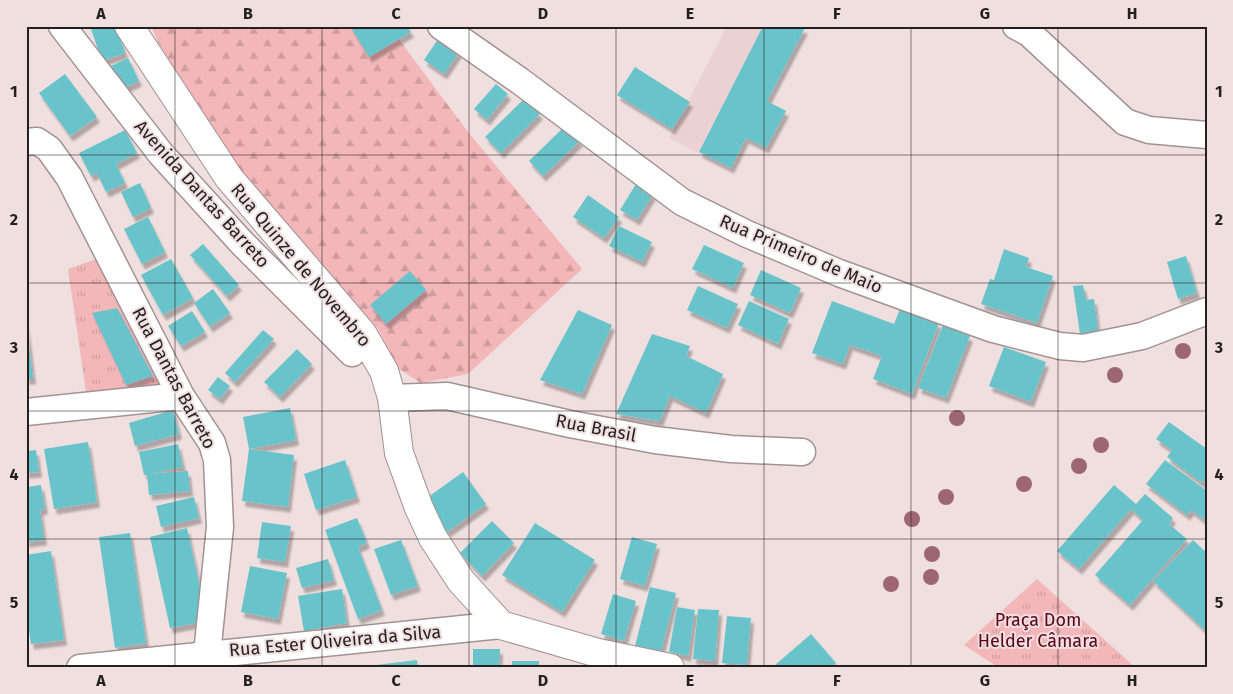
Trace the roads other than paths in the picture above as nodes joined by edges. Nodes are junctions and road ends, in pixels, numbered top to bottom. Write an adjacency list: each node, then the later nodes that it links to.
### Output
1 (62, 26): 8 (street, Avenida Dantas Barreto)
2 (129, 26): 10 (street, Rua Quinze de Novembro)
3 (441, 26): 7 (street, Rua Primeiro de Maio)
4 (1016, 26): 5 (street)
5 (1207, 136)
6 (26, 142): 9 (street, Rua Dantas Barreto)
7 (1207, 311)
8 (352, 353)
9 (181, 396): 11 (street); 14 (street, Rua Dantas Barreto)
10 (392, 398): 12 (street, Rua Brasil); 13 (street, Rua Quinze de Novembro)
11 (26, 412)
12 (802, 452)
13 (502, 625): 14 (street, Rua Ester Oliveira da Silva); 16 (street)
14 (207, 654): 15 (street, Rua Ester Oliveira da Silva)
15 (80, 668)
16 (670, 668)

